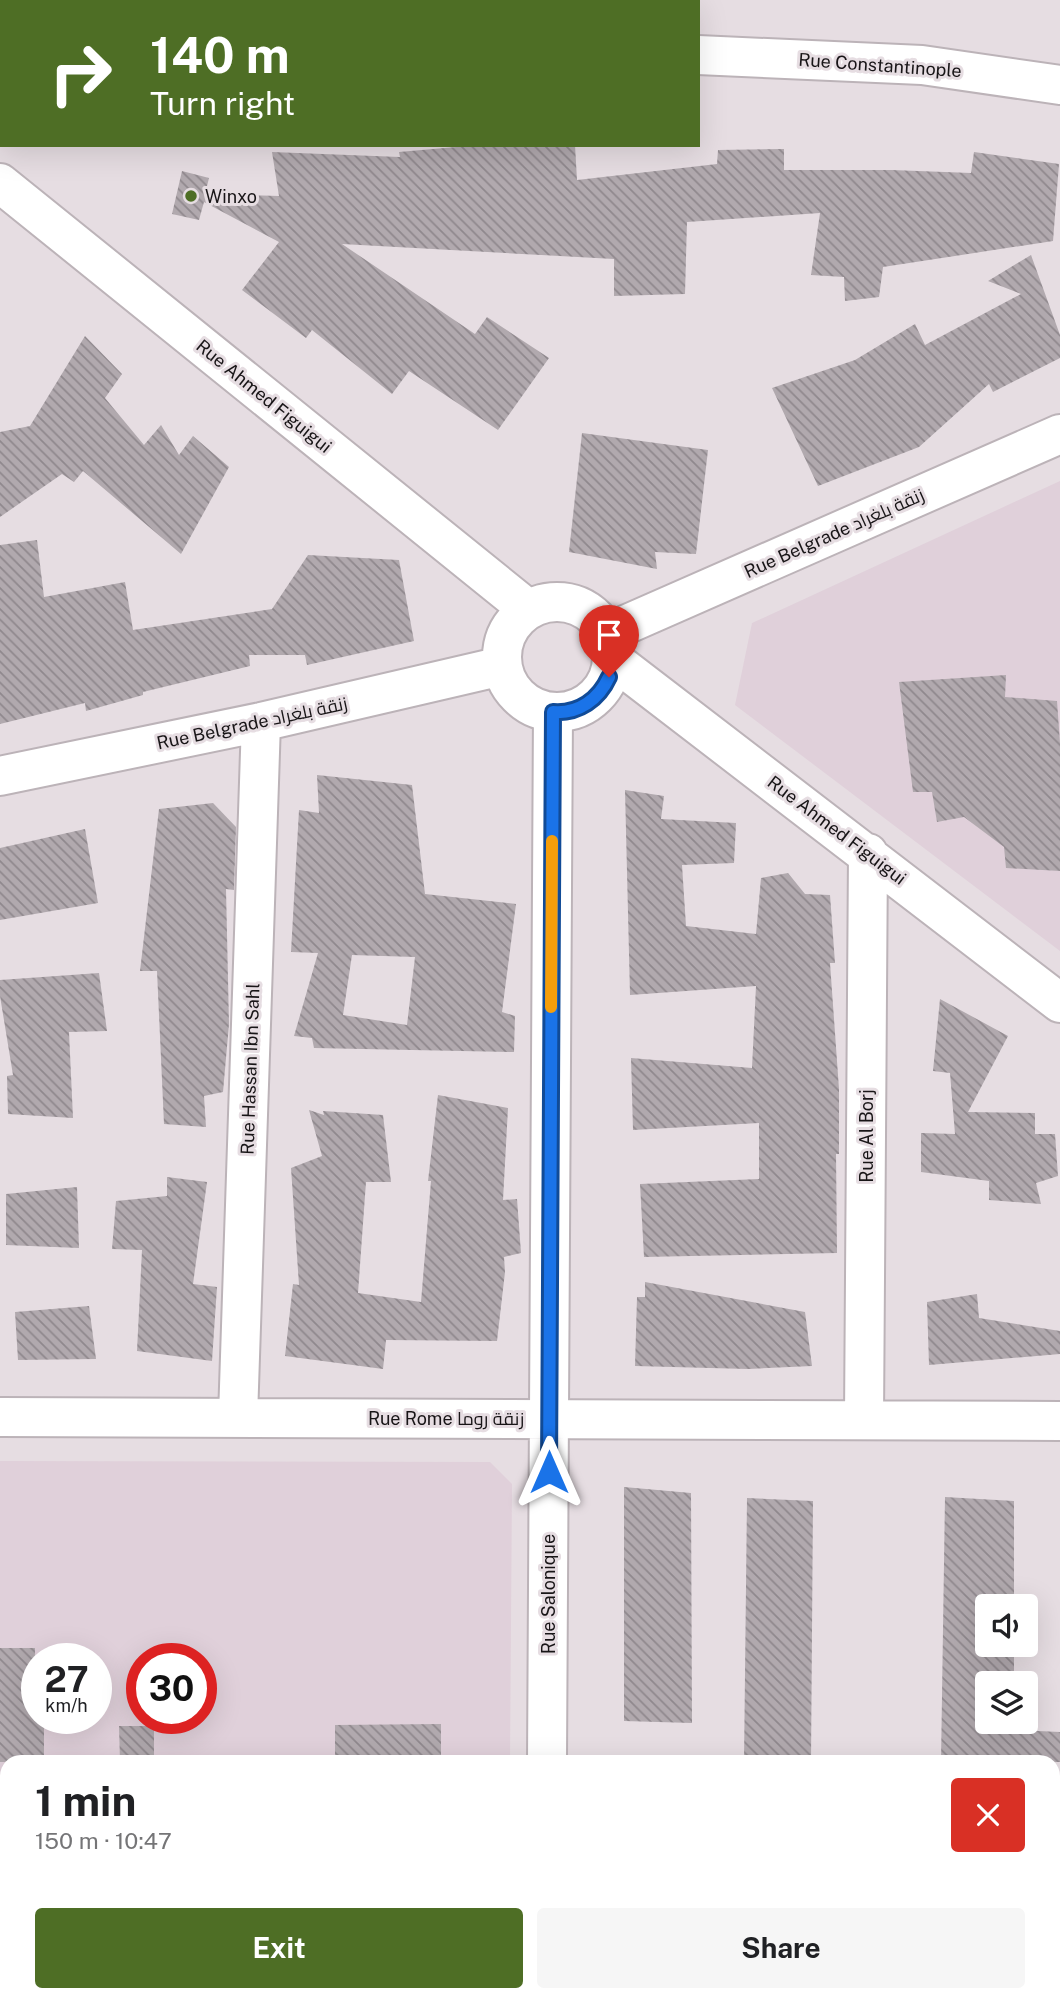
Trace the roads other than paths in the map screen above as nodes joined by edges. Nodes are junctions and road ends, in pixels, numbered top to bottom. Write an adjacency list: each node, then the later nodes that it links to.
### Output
1 (700, 55): 2 (street, Rue Constantinople)
2 (1060, 85)
3 (0, 183): 5 (street, Rue Ahmed Figuigui)
4 (1060, 434): 6 (street, Rue Belgrade زنقة بلغراد)
5 (528, 610): 6 (street); 7 (street)
6 (610, 646): 8 (street); 11 (street, Rue Ahmed Figuigui)
7 (502, 666): 8 (street); 9 (street, Rue Belgrade زنقة بلغراد)
8 (553, 712): 15 (street, Rue Salonique)
9 (261, 722): 10 (street, Rue Belgrade زنقة بلغراد); 14 (street, Rue Hassan Ibn Sahl)
10 (0, 776)
11 (868, 853): 12 (street, Rue Ahmed Figuigui); 16 (street, Rue Al Borj)
12 (1060, 1003)
13 (0, 1417): 14 (street, Rue Rome زنقة روما)
14 (238, 1417): 15 (street, Rue Rome زنقة روما)
15 (549, 1419): 16 (street, Rue Rome زنقة روما); 18 (street, Rue Salonique)
16 (864, 1419): 17 (street, Rue Rome زنقة روما)
17 (1060, 1420)
18 (547, 1755)

